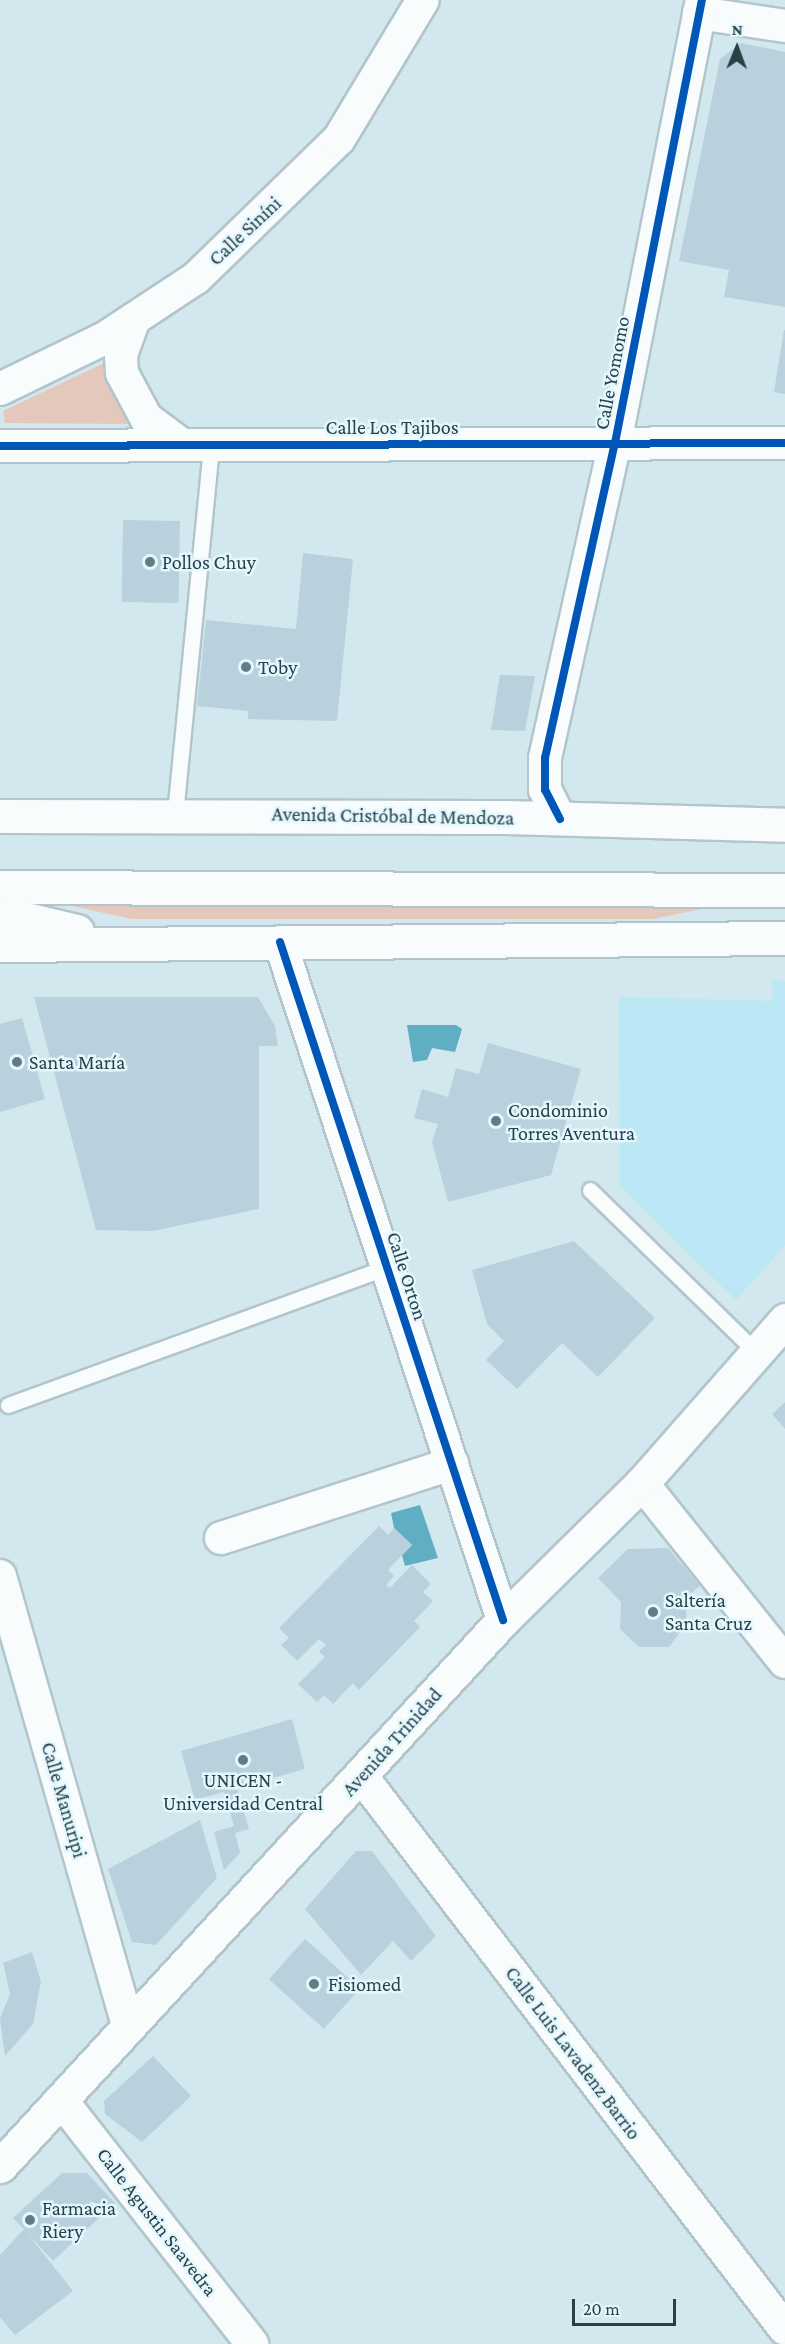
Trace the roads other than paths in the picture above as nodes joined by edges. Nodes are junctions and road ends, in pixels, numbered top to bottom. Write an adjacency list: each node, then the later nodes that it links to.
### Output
1 (423, 0): 4 (street, Calle Siníni)
2 (700, 6): 3 (street); 6 (street, Calle Yomomo)
3 (785, 26)
4 (134, 319): 5 (street, Calle Siníni); 8 (street)
5 (0, 388)
6 (615, 443): 7 (street, Calle Los Tajibos); 9 (street, Calle Los Tajibos); 11 (street, Calle Yomomo)
7 (785, 443)
8 (181, 444): 9 (street, Calle Los Tajibos); 10 (street, Calle Los Tajibos)
9 (212, 444): 12 (lane)
10 (0, 446)
11 (545, 758): 14 (street, Calle Yomomo); 15 (street, Calle Yomomo)
12 (176, 814): 13 (main road, Avenida Cristóbal de Mendoza); 14 (main road, Avenida Cristóbal de Mendoza)
13 (0, 816)
14 (506, 817): 15 (main road, Avenida Cristóbal de Mendoza)
15 (560, 819): 16 (main road, Avenida Cristóbal de Mendoza)
16 (785, 825)
17 (0, 887): 18 (main road)
18 (785, 890)
19 (0, 914): 22 (main road)
20 (785, 938): 21 (main road)
21 (280, 942): 22 (main road); 25 (street, Calle Orton)
22 (128, 943): 23 (main road)
23 (0, 945)
24 (590, 1190): 27 (lane)
25 (387, 1267): 28 (lane); 29 (street, Calle Orton)
26 (785, 1320): 27 (main road, Avenida Trinidad)
27 (757, 1353): 30 (main road, Avenida Trinidad)
28 (8, 1405)
29 (452, 1464): 31 (street); 33 (street, Calle Orton)
30 (642, 1483): 33 (main road, Avenida Trinidad); 34 (street)
31 (221, 1538)
32 (0, 1575): 36 (street, Calle Manuripi)
33 (503, 1620): 35 (main road, Avenida Trinidad)
34 (785, 1662)
35 (362, 1777): 36 (main road, Avenida Trinidad); 39 (street, Calle Luis Lavadenz Barrio)
36 (128, 2024): 37 (main road, Avenida Trinidad)
37 (61, 2100): 38 (main road, Avenida Trinidad); 40 (street, Calle Agustin Saavedra)
38 (0, 2166)
39 (785, 2329)
40 (252, 2344)

